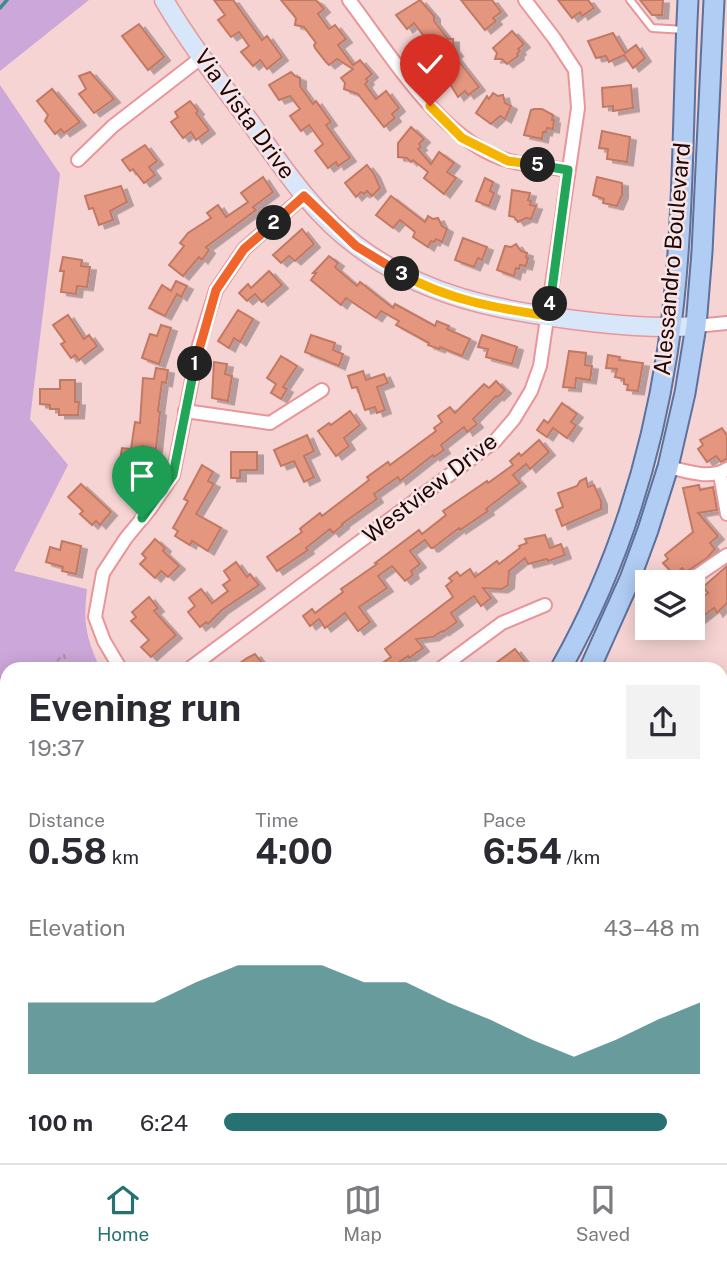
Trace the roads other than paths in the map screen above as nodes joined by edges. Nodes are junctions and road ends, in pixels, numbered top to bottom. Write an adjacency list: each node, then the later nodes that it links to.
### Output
1 (164, 0): 8 (street, Via Vista Drive)
2 (349, 0): 10 (street)
3 (525, 0): 10 (street, Westview Drive)
4 (630, 0): 7 (lane)
5 (688, 0): 7 (main road, Alessandro Boulevard)
6 (714, 0): 14 (main road, Alessandro Boulevard)
7 (687, 30): 15 (main road, Alessandro Boulevard)
8 (202, 57): 9 (street); 11 (street, Via Vista Drive)
9 (78, 160)
10 (568, 170): 12 (street, Westview Drive)
11 (304, 196): 12 (street, Via Vista Drive); 17 (street)
12 (548, 316): 15 (street, Via Vista Drive); 25 (street, Westview Drive)
13 (727, 323): 14 (street, Via Vista Drive)
14 (696, 326): 15 (street, Via Vista Drive); 18 (main road, Alessandro Boulevard)
15 (670, 328): 27 (main road, Alessandro Boulevard)
16 (322, 390): 17 (street)
17 (185, 411): 24 (street)
18 (668, 467): 19 (street); 28 (main road, Alessandro Boulevard)
19 (724, 471): 20 (street)
20 (727, 514)
21 (727, 555): 22 (street)
22 (705, 570)
23 (545, 605): 26 (street)
24 (116, 662)
25 (198, 662)
26 (450, 662)
27 (564, 662)
28 (593, 662)

